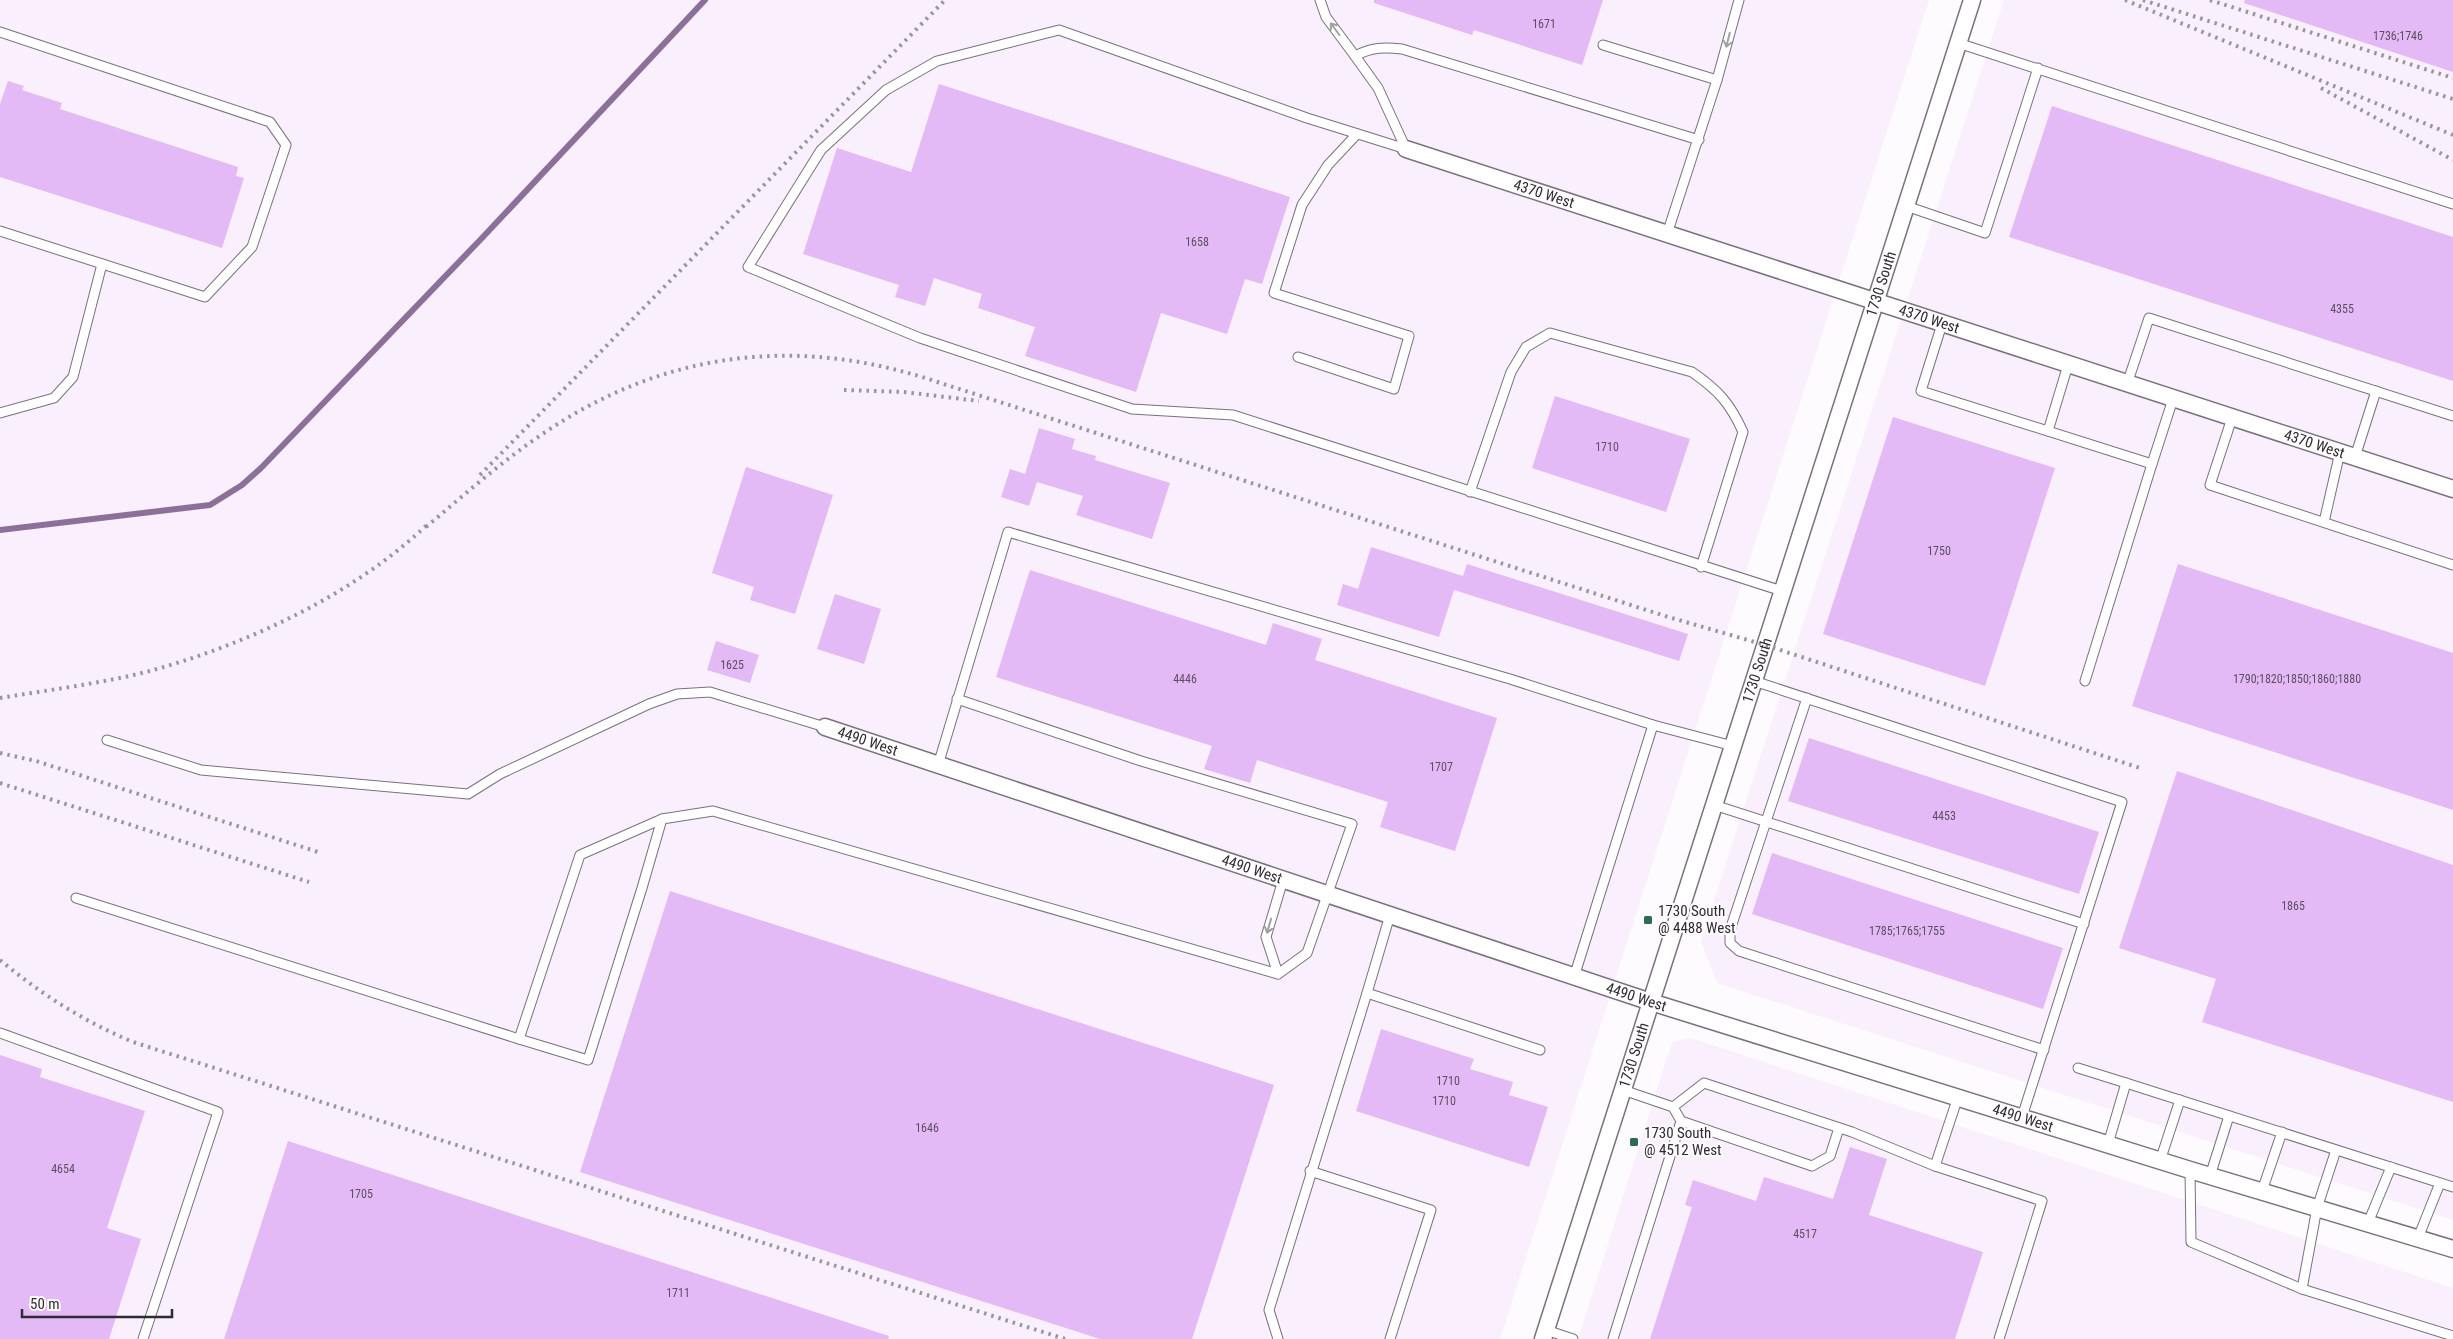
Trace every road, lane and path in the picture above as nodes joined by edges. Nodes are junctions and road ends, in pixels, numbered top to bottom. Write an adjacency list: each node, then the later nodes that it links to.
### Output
1 (1320, 0): 7 (lane, one-way to 1)
2 (1739, 0): 9 (lane, one-way to 9)
3 (1972, 0): 5 (street, 1730 South)
4 (0, 32): 17 (lane)
5 (1958, 43): 8 (lane); 14 (street, 1730 South)
6 (1603, 45): 9 (lane)
7 (1355, 56): 11 (lane); 12 (lane)
8 (2038, 68): 13 (lane); 14 (lane)
9 (1718, 80): 11 (lane)
10 (1357, 134): 12 (lane); 20 (lane); 32 (lane)
11 (1699, 140): 16 (lane)
12 (1406, 149): 16 (street, 4370 West)
13 (2453, 204)
14 (1906, 206): 18 (street, 1730 South)
15 (0, 231): 17 (lane)
16 (1666, 234): 18 (street, 4370 West)
17 (102, 264): 25 (lane)
18 (1875, 303): 19 (street, 4370 West); 36 (street, 1730 South)
19 (1942, 324): 21 (street, 4370 West); 28 (lane)
20 (1298, 357)
21 (2068, 365): 22 (street, 4370 West); 28 (lane)
22 (2127, 384): 23 (lane); 24 (street, 4370 West)
23 (2376, 391): 26 (lane); 29 (lane)
24 (2173, 399): 27 (street, 4370 West); 30 (lane)
25 (0, 413)
26 (2453, 416)
27 (2232, 418): 29 (street, 4370 West); 33 (lane)
28 (2048, 431): 30 (lane)
29 (2348, 455): 31 (street, 4370 West); 33 (lane)
30 (2152, 464): 38 (lane)
31 (2453, 489)
32 (1470, 492): 35 (lane); 35 (lane)
33 (2324, 522): 34 (lane)
34 (2453, 564)
35 (1700, 567): 36 (lane)
36 (1782, 591): 37 (street, 1730 South)
37 (1754, 681): 39 (lane); 44 (street, 1730 South)
38 (2085, 681)
39 (1807, 698): 48 (lane); 53 (lane)
40 (957, 699): 41 (lane); 45 (lane); 50 (lane)
41 (1653, 725): 44 (lane); 55 (lane)
42 (825, 727): 43 (lane); 45 (street, 4490 West)
43 (107, 740)
44 (1734, 746): 46 (street, 1730 South)
45 (938, 765): 49 (street, 4490 West)
46 (1714, 806): 48 (lane); 57 (street, 1730 South)
47 (662, 819): 54 (lane); 59 (lane); 59 (lane)
48 (1767, 822): 53 (lane); 61 (lane)
49 (1283, 880): 50 (street, 4490 West); 54 (lane, one-way to 54)
50 (1326, 894): 52 (street, 4490 West); 54 (lane)
51 (76, 898): 59 (lane)
52 (1390, 915): 55 (street, 4490 West); 56 (lane)
53 (2084, 924): 61 (lane)
54 (1278, 974)
55 (1574, 977): 57 (street, 4490 West)
56 (1367, 993): 60 (lane); 79 (lane)
57 (1651, 1002): 64 (street, 1730 South); 65 (street, 4490 West)
58 (0, 1033): 91 (lane)
59 (519, 1039)
60 (1540, 1050)
61 (2044, 1050): 69 (lane)
62 (2078, 1068): 63 (lane)
63 (2126, 1083): 66 (lane); 73 (lane)
64 (1623, 1090): 67 (lane); 89 (street, 1730 South)
65 (1958, 1097): 69 (street, 4490 West); 76 (lane)
66 (2180, 1100): 68 (lane); 75 (lane)
67 (1674, 1107): 70 (lane); 71 (lane)
68 (2229, 1116): 72 (lane); 80 (lane)
69 (2022, 1117): 73 (street, 4490 West)
70 (1681, 1121): 71 (lane); 95 (lane)
71 (1839, 1128): 76 (lane)
72 (2282, 1132): 74 (lane); 83 (lane)
73 (2108, 1144): 75 (street, 4490 West)
74 (2336, 1150): 77 (lane); 84 (lane)
75 (2160, 1161): 78 (street, 4490 West)
76 (1935, 1166): 96 (lane)
77 (2391, 1167): 81 (lane); 85 (lane)
78 (2190, 1170): 80 (street, 4490 West); 88 (lane)
79 (1310, 1171): 92 (lane); 93 (lane)
80 (2210, 1176): 83 (street, 4490 West)
81 (2440, 1183): 82 (lane); 86 (lane)
82 (2453, 1187)
83 (2262, 1191): 84 (street, 4490 West)
84 (2317, 1208): 85 (street, 4490 West); 88 (lane)
85 (2368, 1222): 86 (street, 4490 West)
86 (2418, 1238): 87 (street, 4490 West)
87 (2453, 1249)
88 (2302, 1289): 90 (lane)
89 (1544, 1335): 94 (lane)
90 (2453, 1336)
91 (143, 1339)
92 (1278, 1339)
93 (1390, 1339)
94 (1573, 1339)
95 (1613, 1339)
96 (1999, 1339)

